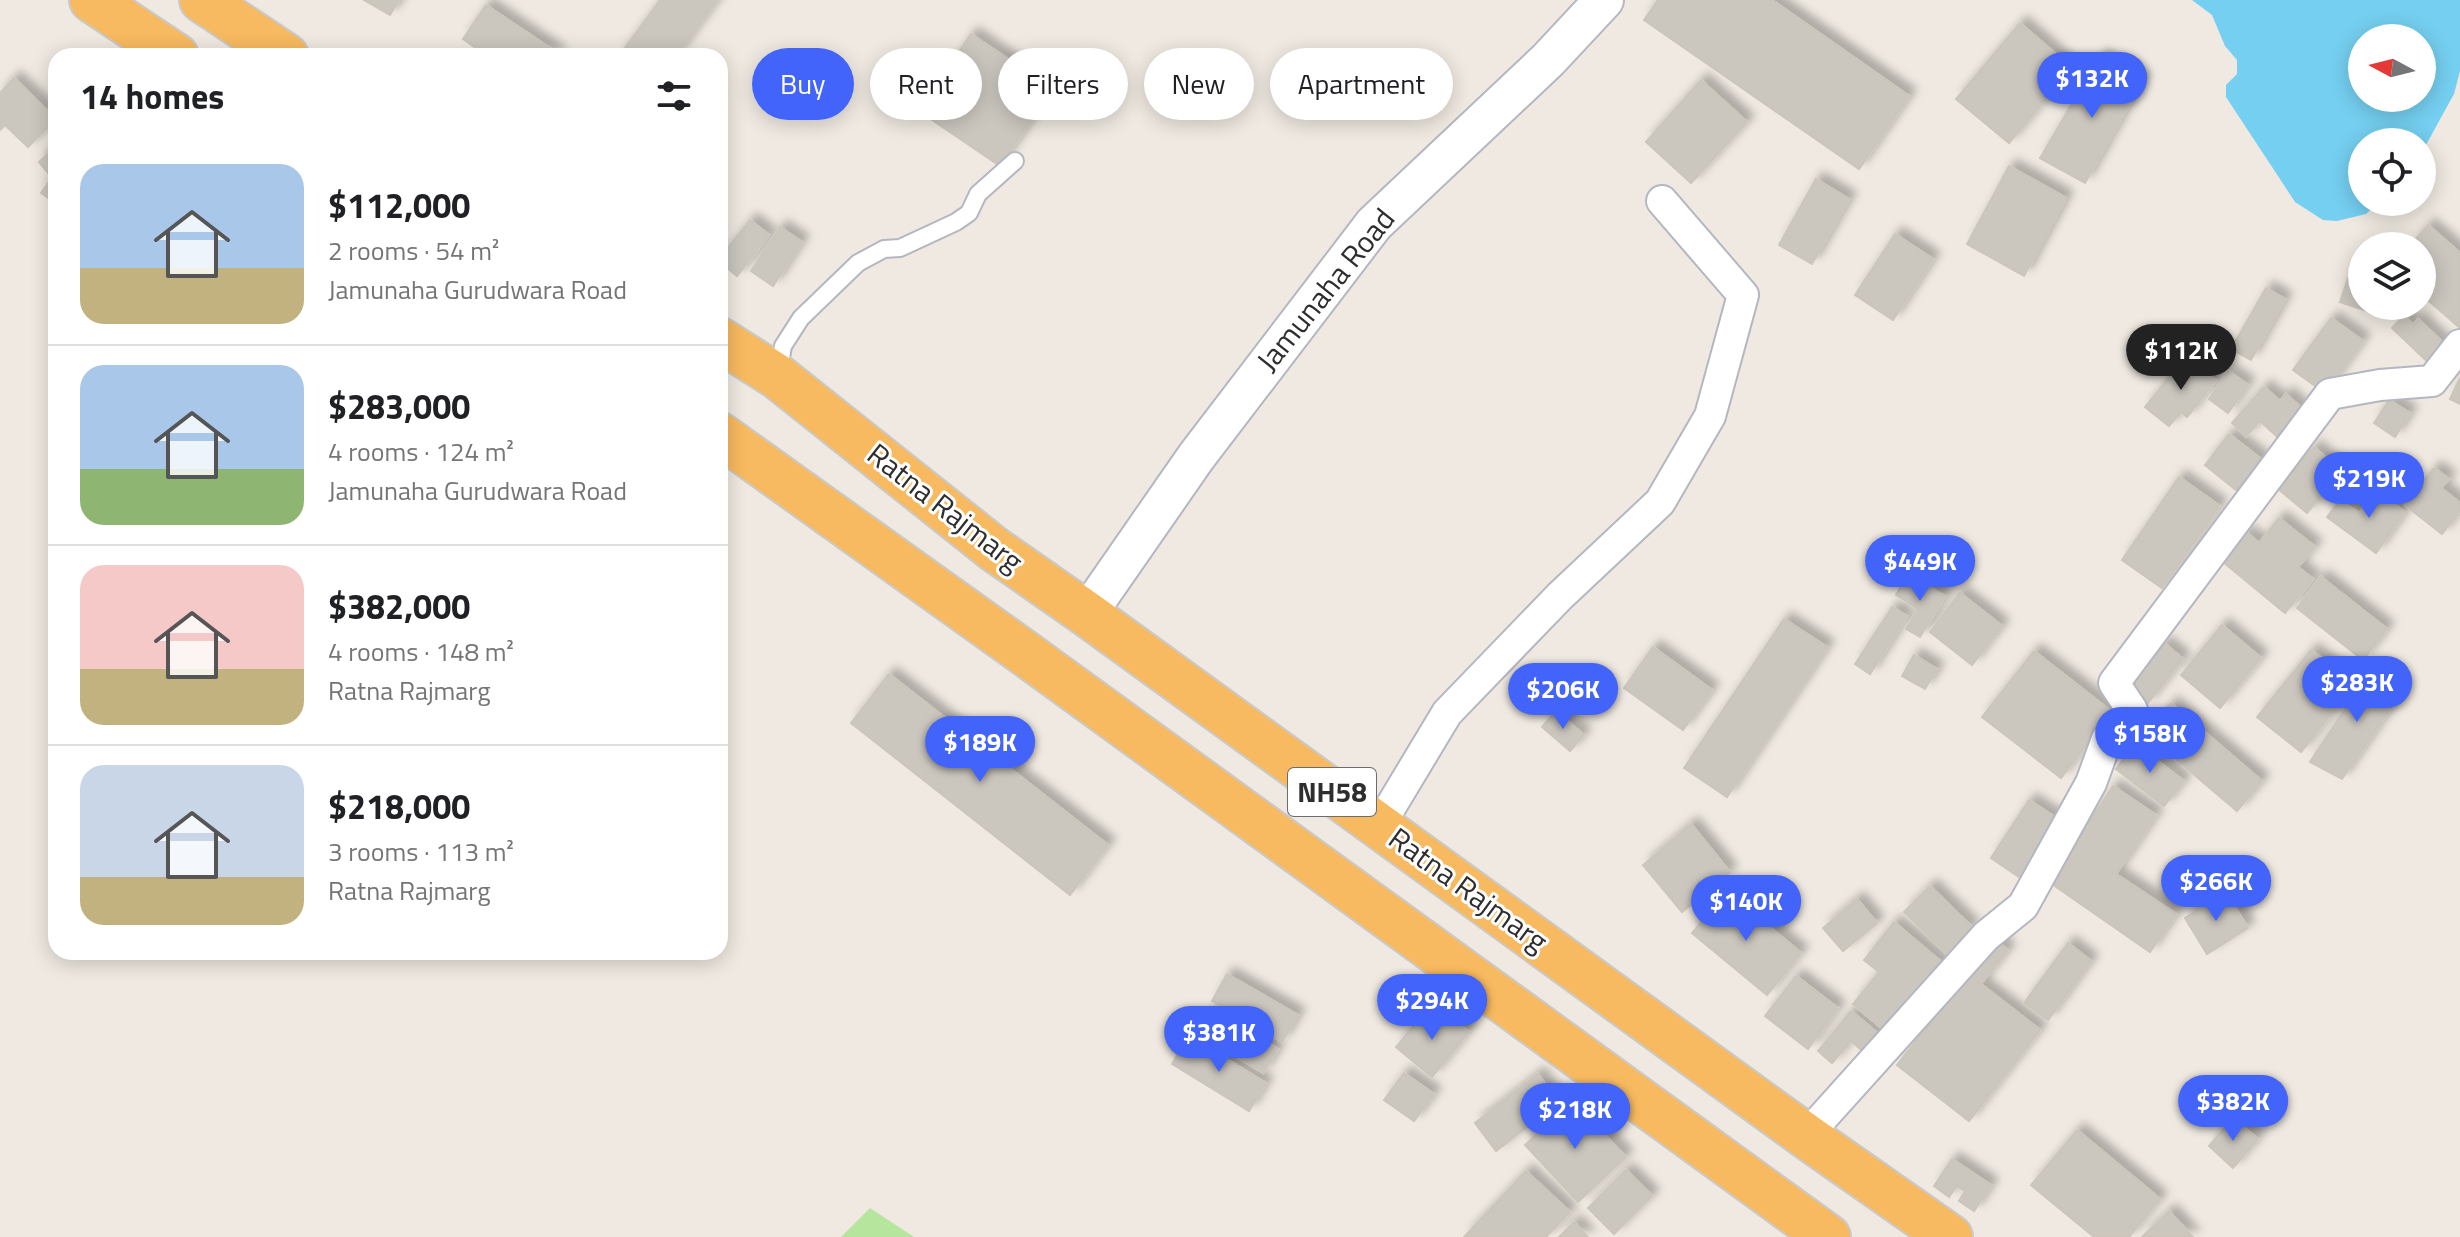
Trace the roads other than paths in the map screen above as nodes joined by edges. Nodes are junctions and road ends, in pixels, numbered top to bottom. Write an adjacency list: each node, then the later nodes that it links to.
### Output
1 (92, 0): 4 (highway)
2 (202, 0): 5 (highway)
3 (1604, 0): 12 (street, Jamunaha Road)
4 (164, 48)
5 (274, 48)
6 (1015, 161): 10 (lane)
7 (1662, 201): 13 (street)
8 (728, 345): 10 (highway, Ratna Rajmarg / NH58)
9 (2460, 345): 14 (street)
10 (778, 377): 12 (highway, Ratna Rajmarg / NH58)
11 (728, 441): 15 (highway, NH58)
12 (1087, 614): 13 (highway, Ratna Rajmarg / NH58)
13 (1379, 826): 14 (highway, Ratna Rajmarg / NH58)
14 (1806, 1136): 16 (highway, Ratna Rajmarg / NH58)
15 (1828, 1237)
16 (1950, 1237)

